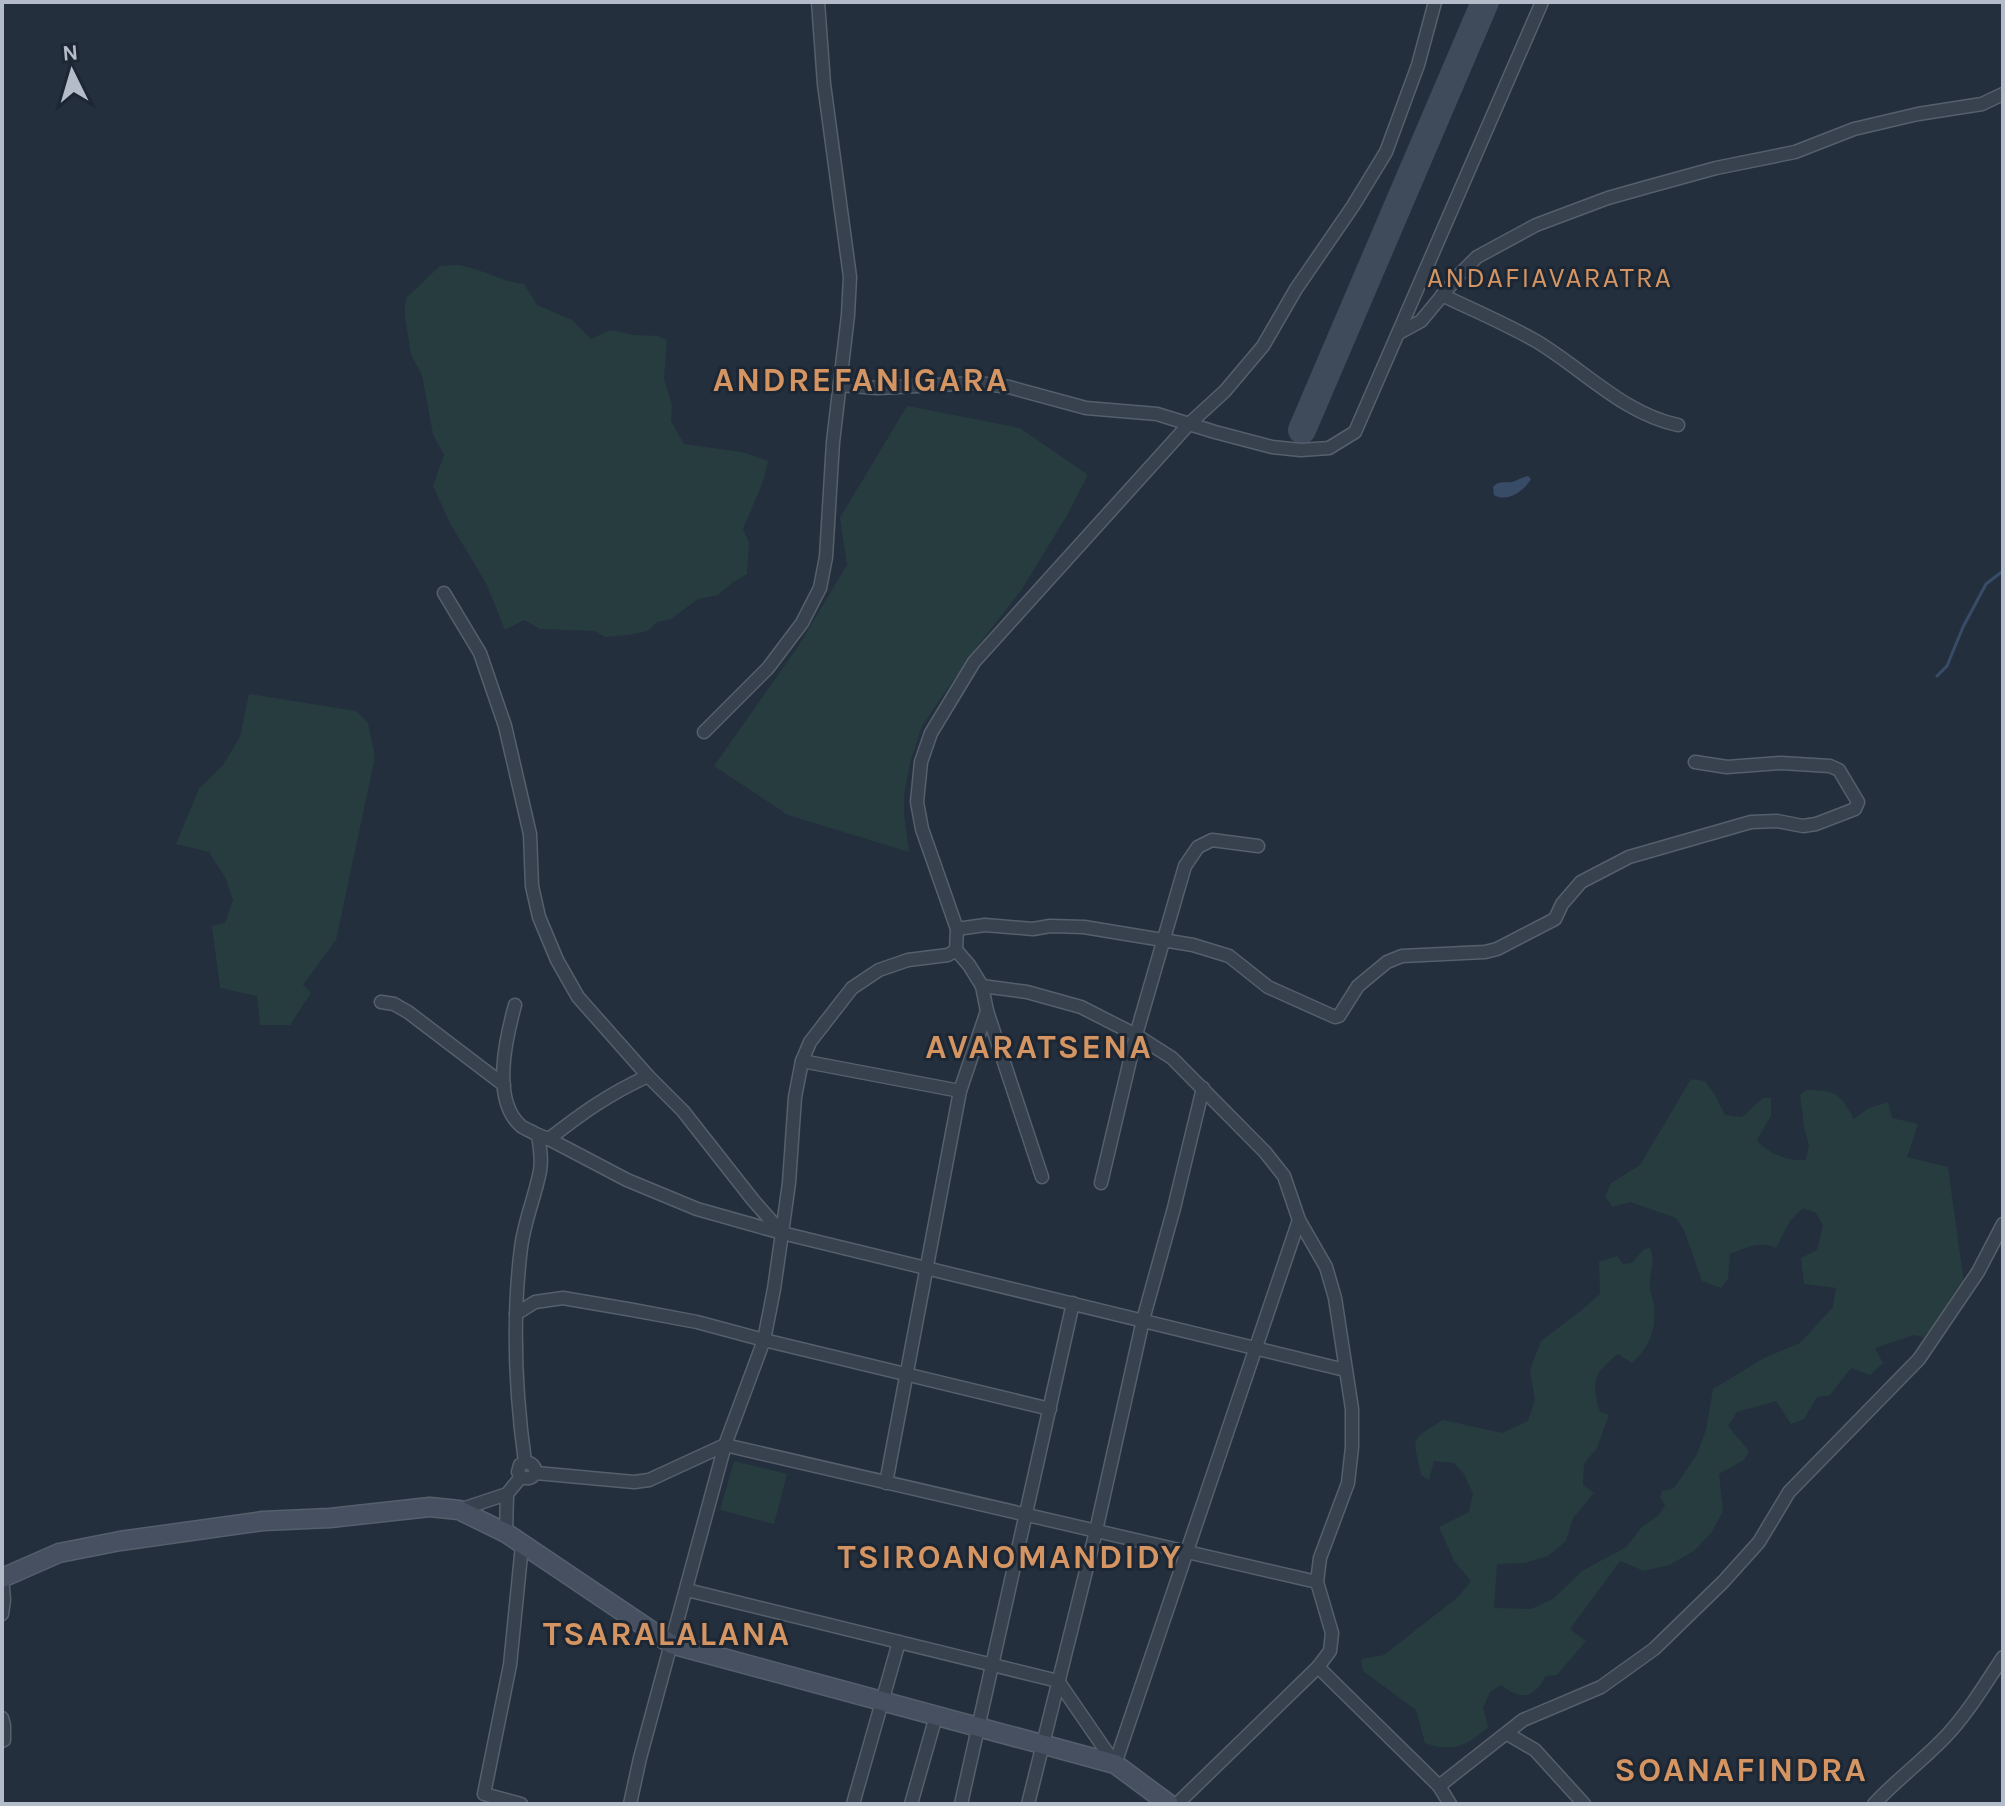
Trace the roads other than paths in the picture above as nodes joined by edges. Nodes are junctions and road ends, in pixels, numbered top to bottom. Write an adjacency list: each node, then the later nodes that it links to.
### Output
1 (818, 2): 7 (street)
2 (1435, 2): 8 (street)
3 (1542, 2): 6 (street)
4 (2003, 94): 5 (street)
5 (1442, 295): 6 (street); 9 (street)
6 (1399, 333): 8 (street)
7 (840, 385): 8 (street); 11 (street)
8 (1189, 424): 14 (street)
9 (1678, 425)
10 (444, 593): 23 (street)
11 (704, 732)
12 (1695, 762): 15 (street)
13 (1258, 846): 15 (street)
14 (957, 929): 15 (street); 16 (street)
15 (1162, 940): 21 (street)
16 (956, 950): 17 (street); 22 (street)
17 (982, 986): 20 (street); 21 (street)
18 (381, 1002): 24 (street)
19 (515, 1005): 24 (street)
20 (987, 1011): 26 (street); 28 (street)
21 (1136, 1035): 25 (street); 29 (street)
22 (802, 1061): 26 (street); 32 (street)
23 (648, 1076): 27 (street); 32 (street)
24 (504, 1085): 27 (street)
25 (1203, 1088): 30 (street); 36 (street)
26 (960, 1091): 33 (street)
27 (543, 1137): 32 (street); 35 (street)
28 (1042, 1177)
29 (1101, 1183)
30 (1299, 1220): 38 (street); 39 (street)
31 (2003, 1224): 72 (street)
32 (782, 1233): 33 (street); 37 (street)
33 (926, 1268): 34 (street); 40 (street)
34 (1073, 1303): 36 (street); 41 (street)
35 (516, 1314): 37 (street); 43 (street)
36 (1143, 1320): 38 (street); 50 (street)
37 (764, 1340): 40 (street); 42 (street)
38 (1255, 1348): 39 (street); 53 (street)
39 (1345, 1370): 55 (street)
40 (907, 1375): 41 (street); 46 (street)
41 (1050, 1409): 49 (street)
42 (725, 1445): 44 (street); 46 (street); 56 (street)
43 (525, 1462): 44 (street); 45 (street)
44 (536, 1473): 45 (street)
45 (521, 1477): 47 (street)
46 (886, 1483): 49 (street)
47 (507, 1494): 48 (street); 51 (street)
48 (459, 1510): 51 (main road); 54 (main road)
49 (1027, 1515): 50 (street); 61 (street)
50 (1096, 1531): 53 (street); 63 (street)
51 (506, 1533): 52 (main road)
52 (522, 1545): 59 (main road); 73 (street)
53 (1187, 1552): 55 (street); 71 (street)
54 (2, 1578): 57 (street)
55 (1317, 1582): 62 (street)
56 (687, 1590): 58 (street); 59 (street)
57 (2, 1614)
58 (899, 1642): 61 (street); 64 (street)
59 (671, 1644): 64 (main road); 75 (street)
60 (2003, 1657): 84 (street)
61 (992, 1665): 63 (street); 67 (street)
62 (1318, 1667): 72 (street); 81 (street)
63 (1058, 1681): 70 (street); 71 (street)
64 (883, 1702): 65 (main road); 76 (street)
65 (936, 1716): 67 (main road); 77 (street)
66 (2, 1718): 69 (street)
67 (978, 1728): 70 (main road); 78 (street)
68 (1511, 1736): 83 (street)
69 (2, 1741)
70 (1043, 1745): 71 (main road); 79 (street)
71 (1115, 1764): 80 (main road)
72 (1439, 1786): 82 (street)
73 (484, 1799): 74 (street)
74 (521, 1804)
75 (630, 1804)
76 (853, 1804)
77 (911, 1804)
78 (961, 1804)
79 (1028, 1804)
80 (1169, 1804)
81 (1177, 1804)
82 (1450, 1804)
83 (1584, 1804)
84 (1874, 1804)

